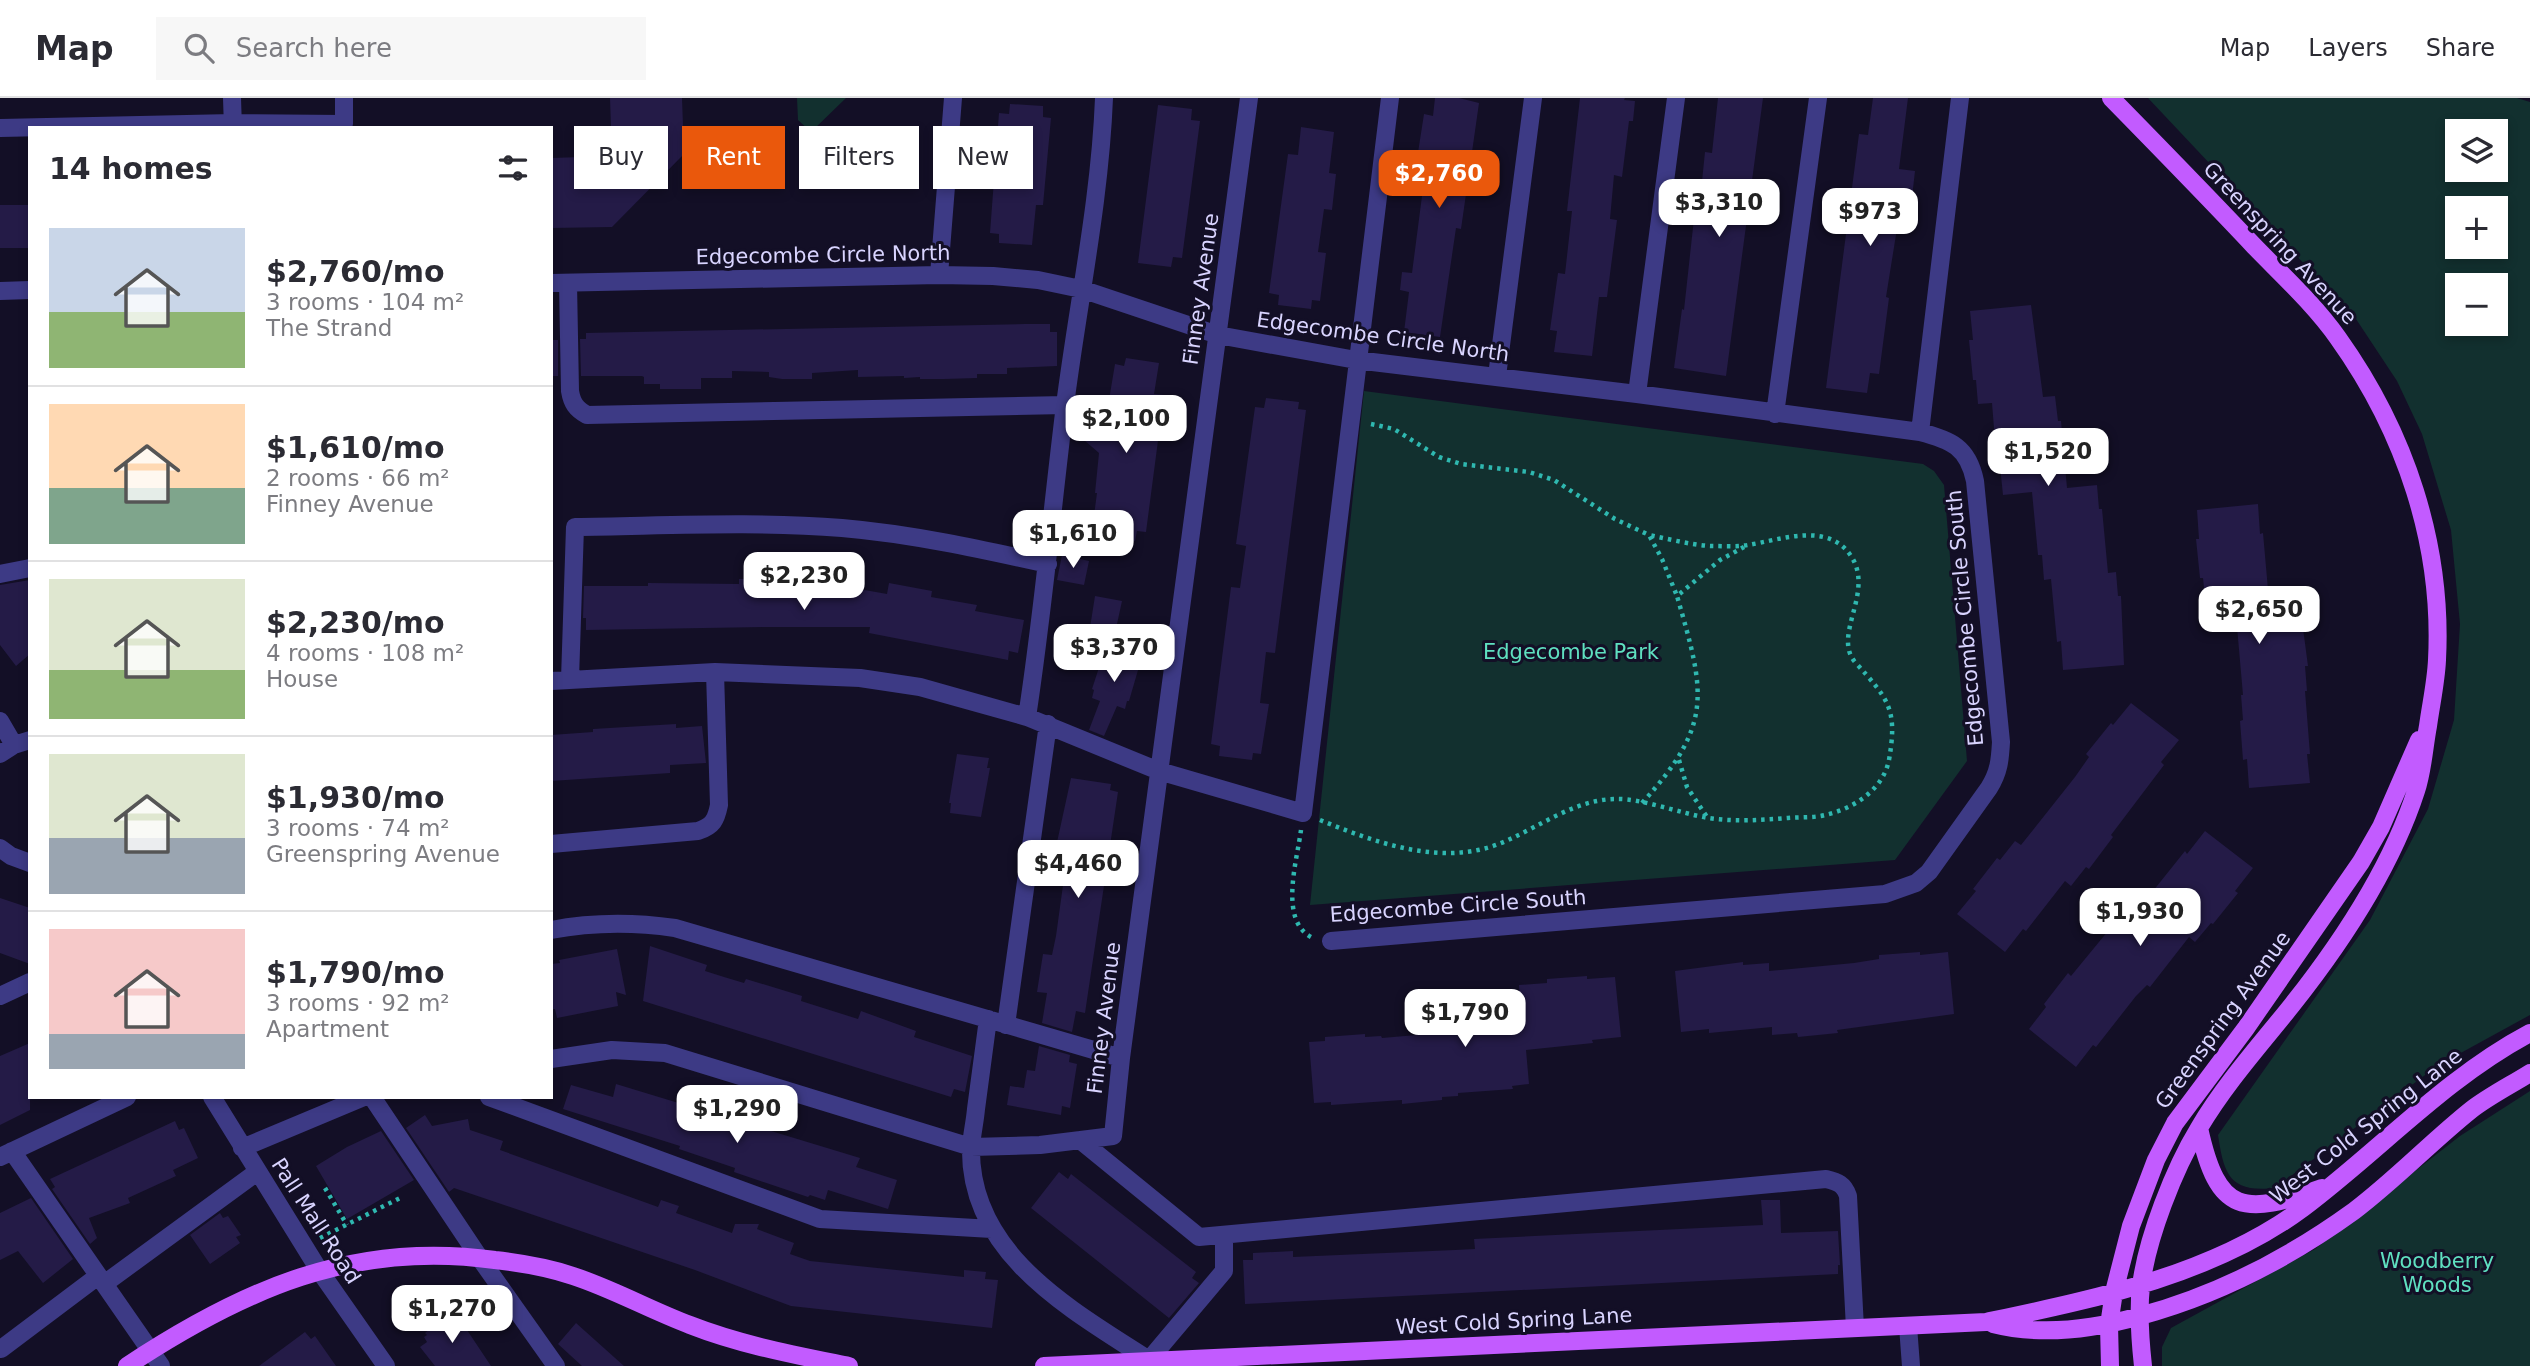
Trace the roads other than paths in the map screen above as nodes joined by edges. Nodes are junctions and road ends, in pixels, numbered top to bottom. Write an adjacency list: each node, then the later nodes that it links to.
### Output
1 (232, 98): 12 (street)
2 (344, 98): 12 (street)
3 (953, 98): 16 (street)
4 (1104, 98): 18 (street)
5 (1249, 98): 21 (street, Finney Avenue)
6 (1390, 98): 22 (street)
7 (1533, 98): 23 (street)
8 (1676, 98): 24 (street)
9 (1818, 98): 26 (street)
10 (1960, 98): 27 (street)
11 (2111, 98): 36 (main road, Greenspring Avenue)
12 (233, 125): 13 (street)
13 (155, 126)
14 (0, 128): 15 (street)
15 (28, 128)
16 (939, 275): 17 (street, Edgecombe Circle North); 18 (street, Edgecombe Circle North)
17 (560, 283): 25 (street)
18 (1081, 289): 21 (street, Edgecombe Circle North); 25 (street)
19 (28, 290): 20 (street)
20 (0, 291)
21 (1218, 335): 22 (street, Edgecombe Circle North); 39 (street, Finney Avenue)
22 (1356, 360): 23 (street, Edgecombe Circle North); 39 (street)
23 (1497, 376): 24 (street, Edgecombe Circle North)
24 (1637, 394): 26 (street, Edgecombe Circle North)
25 (1065, 405): 28 (street)
26 (1775, 414): 27 (street, Edgecombe Circle North)
27 (1920, 432): 44 (street, Edgecombe Circle South)
28 (1048, 564): 32 (street); 34 (street)
29 (28, 568): 30 (street)
30 (0, 574)
31 (715, 672): 32 (street); 34 (street); 40 (street)
32 (570, 679): 33 (street)
33 (553, 681)
34 (1027, 717): 37 (street)
35 (0, 721): 38 (street)
36 (2428, 721): 58 (main road, Greenspring Avenue); 71 (main road, Greenspring Avenue)
37 (1048, 724): 39 (street); 48 (street)
38 (15, 746)
39 (1159, 771): 50 (street, Finney Avenue)
40 (553, 844)
41 (0, 848): 42 (street)
42 (28, 862)
43 (553, 930): 47 (street)
44 (1331, 941)
45 (28, 983): 46 (street)
46 (0, 996)
47 (988, 1019): 48 (street); 60 (street)
48 (1006, 1025): 50 (street)
49 (2530, 1034): 64 (main road, West Cold Spring Lane)
50 (1121, 1058): 59 (street, Finney Avenue)
51 (553, 1059): 60 (street, Finney Avenue)
52 (2530, 1073): 72 (main road, West Cold Spring Lane)
53 (123, 1099): 62 (street)
54 (213, 1099): 61 (street, Pall Mall Road)
55 (359, 1099): 61 (street)
56 (373, 1099): 67 (street)
57 (494, 1099): 65 (street)
58 (2199, 1128): 64 (main road); 70 (main road, Greenspring Avenue)
59 (1080, 1140): 60 (street, Finney Avenue); 66 (street)
60 (971, 1147): 65 (street)
61 (242, 1148): 63 (street, Pall Mall Road)
62 (6, 1154): 69 (street)
63 (257, 1172): 68 (street, Pall Mall Road); 69 (street)
64 (2335, 1183): 70 (main road, West Cold Spring Lane)
65 (992, 1229): 79 (street)
66 (1224, 1236): 76 (street); 79 (street)
67 (479, 1258): 68 (main road); 83 (street); 84 (main road)
68 (319, 1270): 78 (main road); 82 (street, Pall Mall Road)
69 (101, 1280): 77 (street); 78 (street)
70 (2141, 1283): 71 (main road, West Cold Spring Lane); 72 (main road, Greenspring Avenue)
71 (2114, 1292): 73 (main road, West Cold Spring Lane); 74 (main road, Greenspring Avenue)
72 (2139, 1317): 74 (main road, West Cold Spring Lane); 88 (main road, Greenspring Avenue)
73 (1986, 1322): 74 (main road, West Cold Spring Lane); 75 (main road, West Cold Spring Lane)
74 (2109, 1325): 87 (main road, Greenspring Avenue)
75 (1908, 1326): 76 (main road, West Cold Spring Lane); 86 (street)
76 (1855, 1328): 79 (main road, West Cold Spring Lane)
77 (1, 1349)
78 (150, 1351): 80 (main road); 81 (street)
79 (1149, 1360): 85 (main road, West Cold Spring Lane)
80 (127, 1366)
81 (161, 1366)
82 (386, 1366)
83 (556, 1366)
84 (849, 1366)
85 (1044, 1366)
86 (1911, 1366)
87 (2110, 1366)
88 (2143, 1366)

